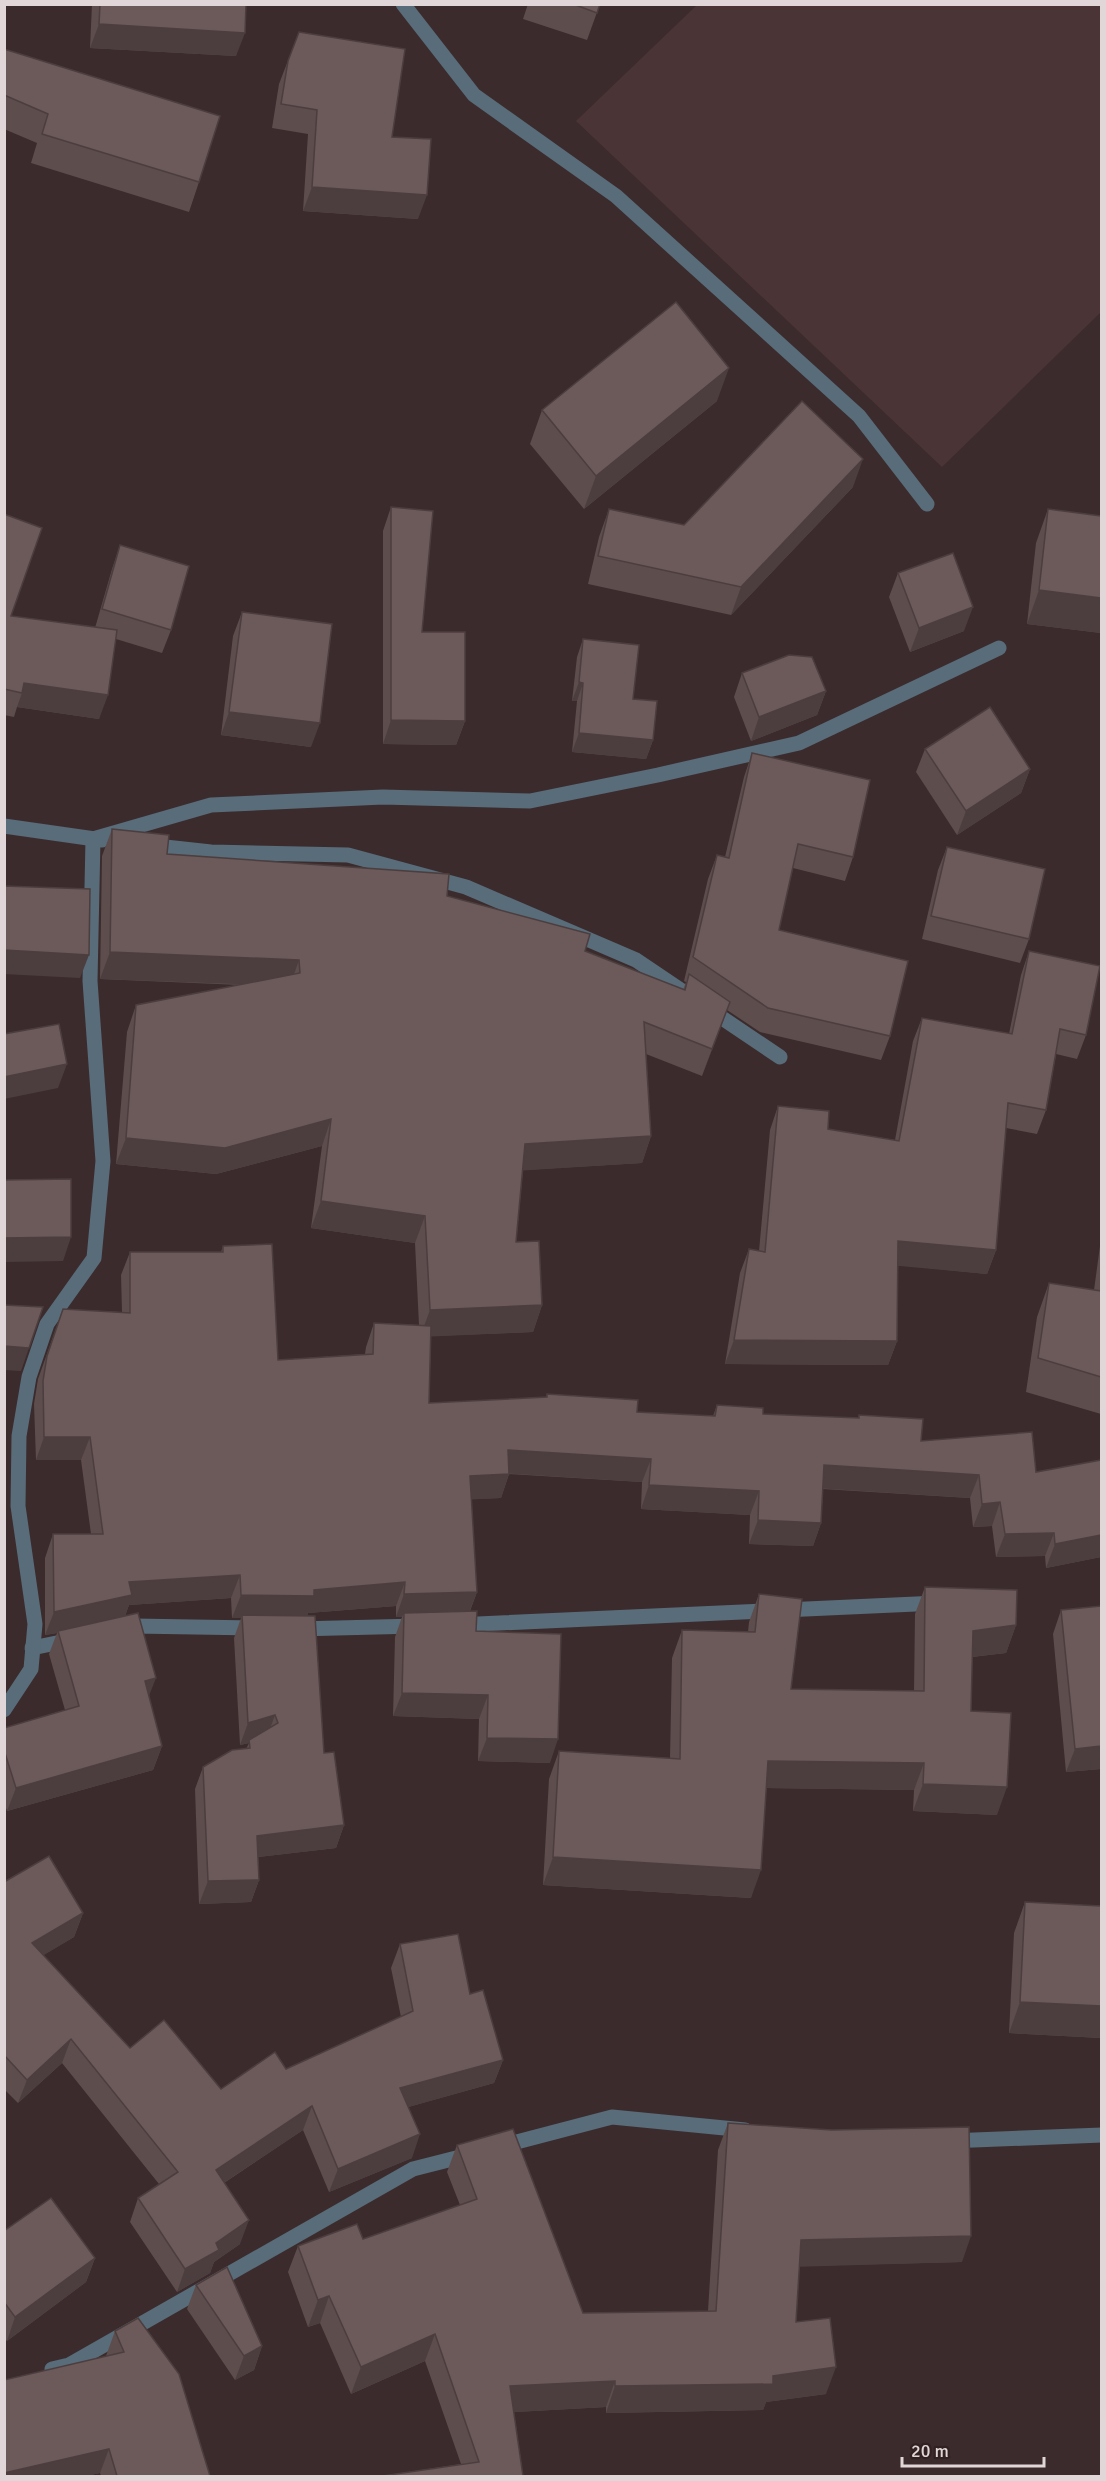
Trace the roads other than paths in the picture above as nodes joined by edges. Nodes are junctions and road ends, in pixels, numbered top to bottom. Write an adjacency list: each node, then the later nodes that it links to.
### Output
1 (403, 4): 2 (street)
2 (927, 504)
3 (999, 648): 5 (street)
4 (4, 826): 5 (street)
5 (93, 839): 6 (street); 10 (street)
6 (780, 1057)
7 (949, 1602): 8 (street)
8 (111, 1631)
9 (89, 1636): 10 (street)
10 (33, 1648): 11 (street)
11 (4, 1710)
12 (765, 2132): 15 (street)
13 (1101, 2135): 14 (street)
14 (928, 2141)
15 (37, 2373)

